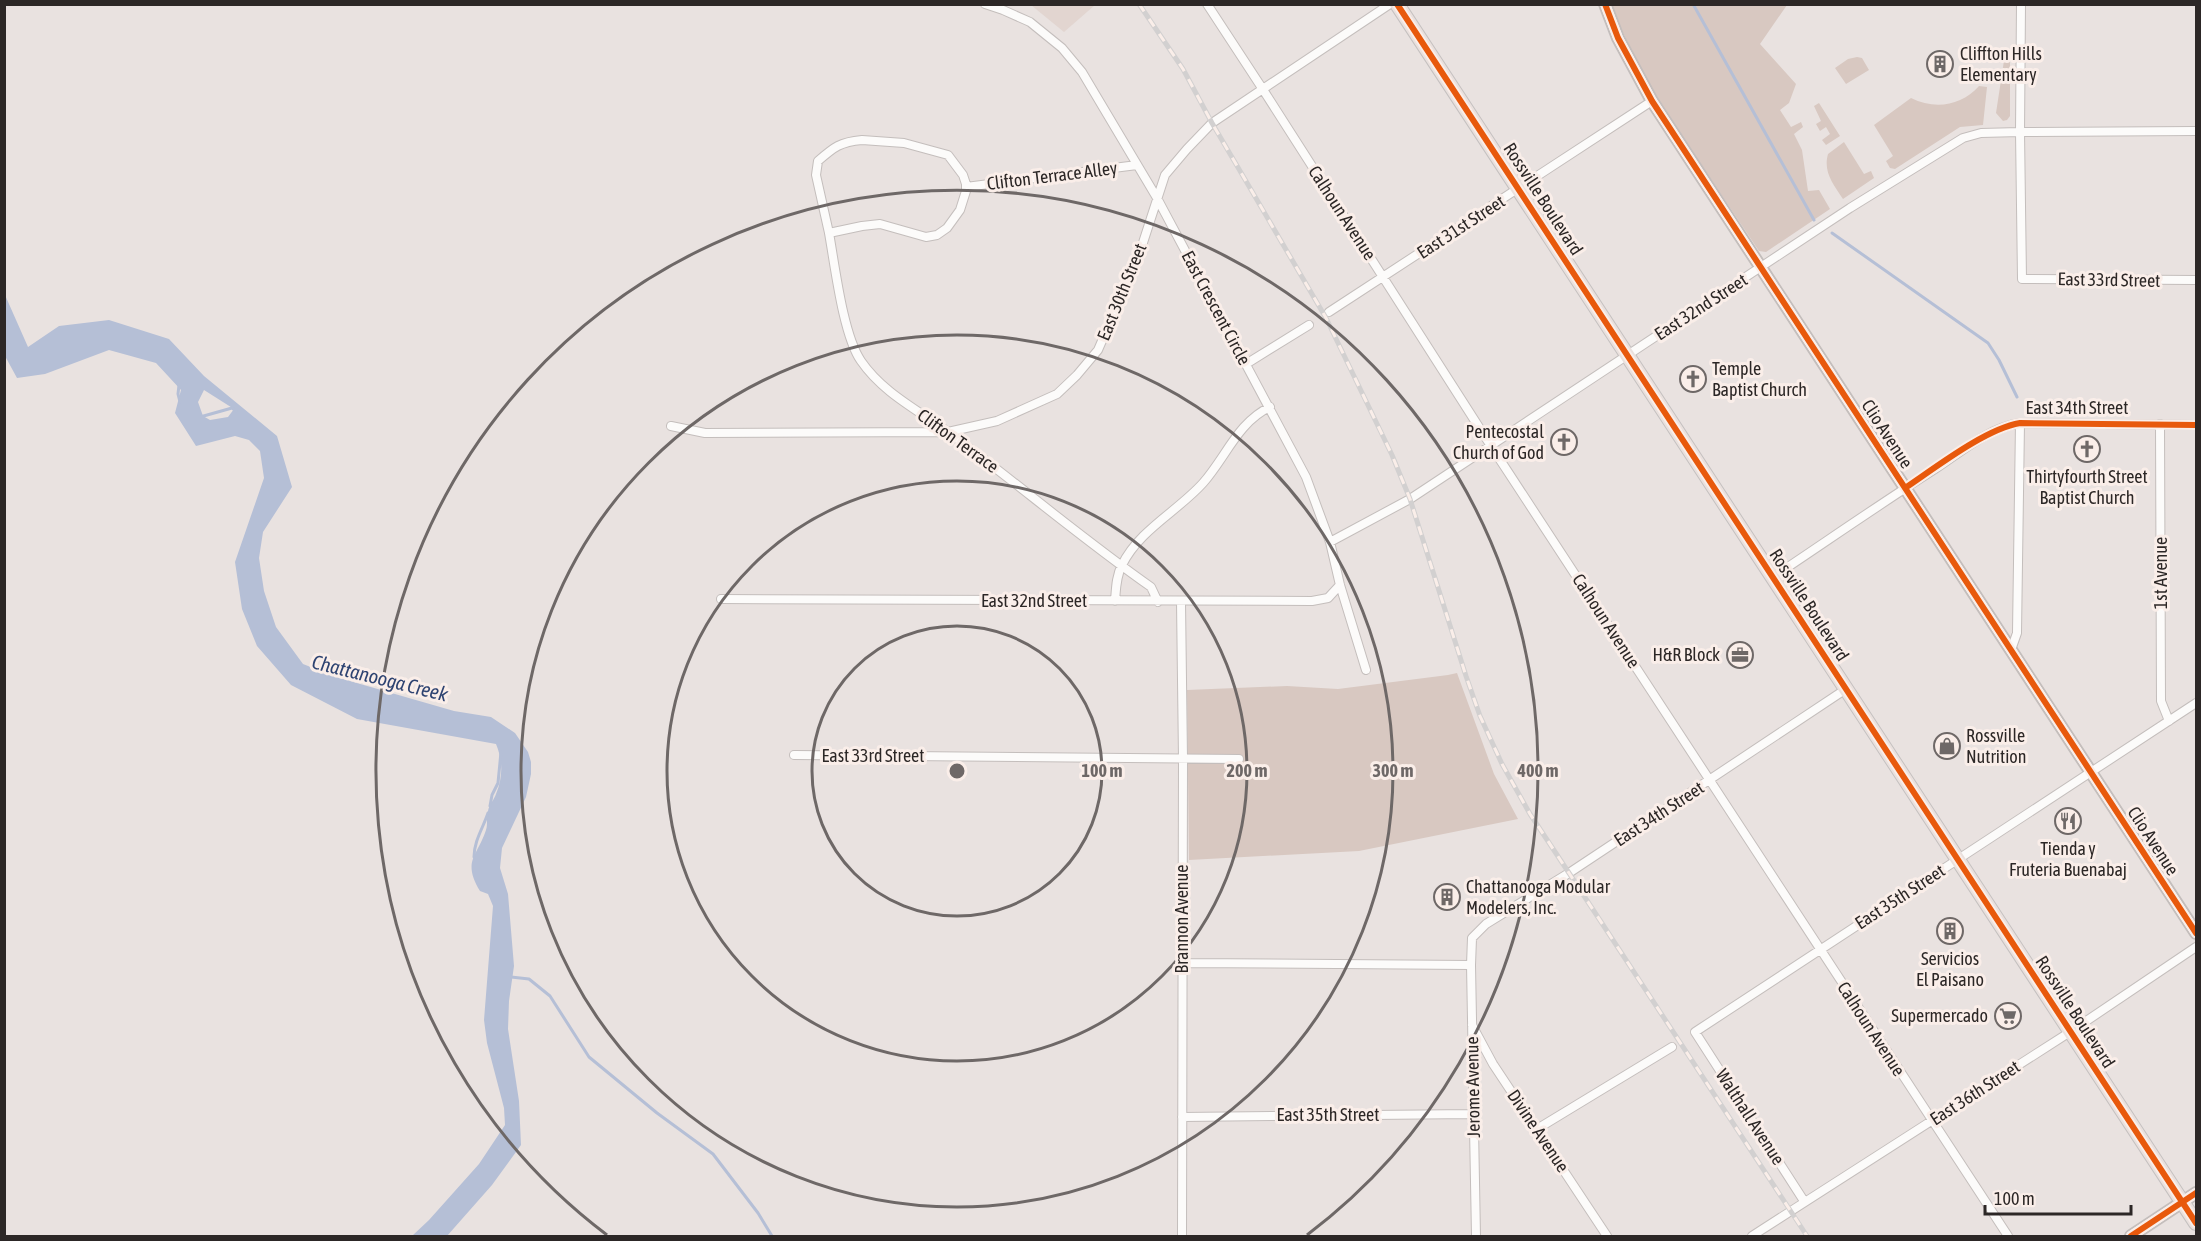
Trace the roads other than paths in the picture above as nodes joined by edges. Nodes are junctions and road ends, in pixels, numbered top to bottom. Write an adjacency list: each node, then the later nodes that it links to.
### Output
1 (985, 4): 11 (street, East Crescent Circle)
2 (1207, 4): 7 (street, Calhoun Avenue)
3 (1390, 4): 7 (street, East 30th Street)
4 (1397, 4): 13 (highway, Rossville Boulevard)
5 (1605, 4): 8 (street, Clio Avenue)
6 (2021, 4): 9 (street)
7 (1262, 88): 14 (street, East 30th Street); 17 (street, Calhoun Avenue)
8 (1652, 100): 13 (street, East 31st Street); 16 (street, Clio Avenue)
9 (2020, 132): 10 (street, East 32nd Street); 16 (street, East 32nd Street); 18 (street, East 33rd Street)
10 (2196, 132)
11 (1137, 165): 12 (street, Clifton Terrace Alley); 14 (street, East Crescent Circle)
12 (966, 187): 15 (street); 15 (street, Clifton Terrace)
13 (1518, 189): 17 (street, East 31st Street); 21 (highway, Rossville Boulevard)
14 (1157, 198): 22 (street, East Crescent Circle); 28 (street, East 30th Street)
15 (829, 233): 28 (street, Clifton Terrace)
16 (1762, 267): 21 (street, East 32nd Street); 30 (street, Clio Avenue)
17 (1383, 278): 19 (street, East 31st Street); 29 (street, Calhoun Avenue)
18 (2196, 280)
19 (1329, 312)
20 (1309, 325): 22 (street)
21 (1628, 355): 29 (street, East 32nd Street); 33 (highway, Rossville Boulevard)
22 (1246, 364): 23 (street, East Crescent Circle)
23 (1270, 407): 31 (street, East Crescent Circle); 32 (street)
24 (2020, 423): 25 (street, East 34th Street); 30 (street, East 34th Street); 39 (street)
25 (2160, 424): 26 (street, East 34th Street); 43 (street, 1st Avenue)
26 (2196, 424)
27 (671, 426): 28 (street, East 30th Street)
28 (948, 432): 32 (street, Clifton Terrace)
29 (1491, 446): 31 (street, East 32nd Street); 48 (street, Calhoun Avenue)
30 (1905, 488): 33 (street, East 34th Street); 39 (street, Clio Avenue)
31 (1330, 542): 34 (street, East Crescent Circle)
32 (1121, 566): 36 (street); 37 (street, Clifton Terrace)
33 (1773, 577): 41 (highway, Rossville Boulevard)
34 (1340, 585): 38 (street, East 32nd Street); 40 (street, East Crescent Circle)
35 (721, 599): 36 (street, East 32nd Street)
36 (1115, 601): 37 (street, East 32nd Street)
37 (1158, 602): 38 (street, East 32nd Street)
38 (1181, 602): 45 (street, Brannon Avenue)
39 (2011, 650): 47 (street, Clio Avenue)
40 (1366, 670)
41 (1846, 689): 48 (street, East 34th Street); 49 (highway, Rossville Boulevard)
42 (2196, 703): 43 (street, East 35th Street)
43 (2169, 721): 47 (street, East 35th Street)
44 (794, 755): 45 (street, East 33rd Street)
45 (1183, 759): 46 (street, East 33rd Street); 54 (street, Brannon Avenue)
46 (1239, 759)
47 (2090, 772): 49 (street, East 35th Street); 50 (street, Clio Avenue)
48 (1710, 781): 51 (street, East 34th Street); 53 (street, Calhoun Avenue)
49 (1958, 860): 53 (street, East 35th Street); 58 (highway, Rossville Boulevard)
50 (2196, 933)
51 (1472, 938): 55 (street, Jerome Avenue)
52 (2196, 947): 58 (street, East 36th Street)
53 (1819, 950): 57 (street, East 35th Street); 62 (street, Calhoun Avenue)
54 (1182, 963): 55 (street); 61 (street, Brannon Avenue)
55 (1471, 965): 56 (street, Jerome Avenue)
56 (1472, 1023): 60 (street, Jerome Avenue); 63 (street, Divine Avenue)
57 (1695, 1032): 65 (street, Walthall Avenue)
58 (2070, 1032): 62 (street, East 36th Street); 66 (highway, Rossville Boulevard)
59 (1672, 1047): 63 (street)
60 (1473, 1114): 61 (street, East 35th Street); 69 (street, Jerome Avenue)
61 (1182, 1117): 68 (street, Brannon Avenue)
62 (1931, 1122): 65 (street, East 36th Street); 72 (street, Calhoun Avenue)
63 (1537, 1129): 70 (street, Divine Avenue)
64 (2196, 1194): 66 (main road)
65 (1804, 1201): 71 (street, East 36th Street)
66 (2183, 1202): 67 (highway, Rossville Boulevard); 73 (main road)
67 (2196, 1223)
68 (1182, 1236)
69 (1476, 1236)
70 (1607, 1236)
71 (1752, 1236)
72 (2008, 1236)
73 (2131, 1236)

